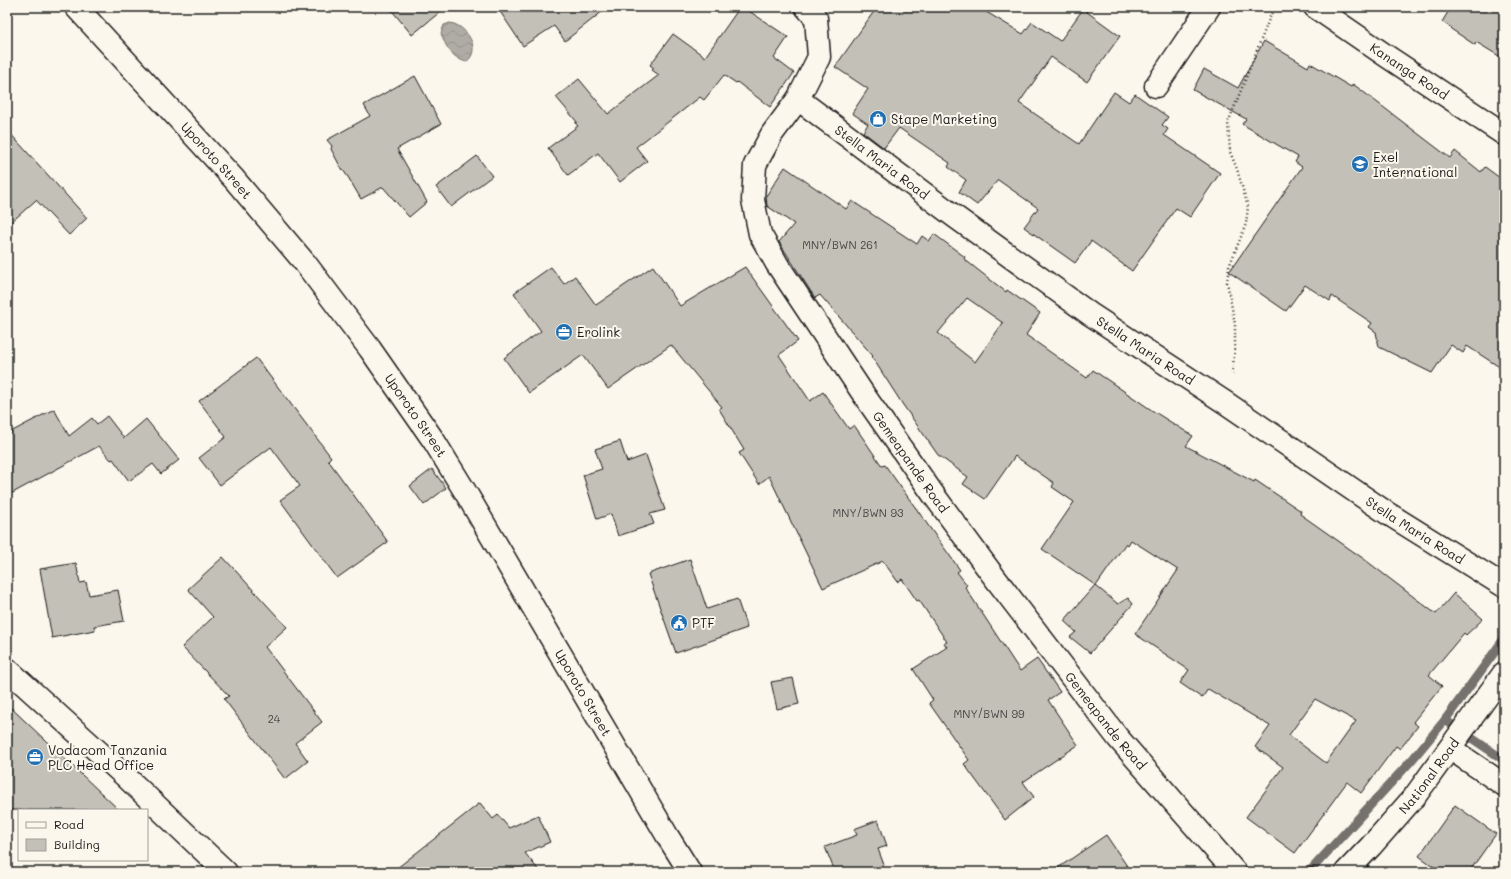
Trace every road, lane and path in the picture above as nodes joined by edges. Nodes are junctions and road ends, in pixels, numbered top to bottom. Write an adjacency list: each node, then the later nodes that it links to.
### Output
1 (76, 7): 16 (street, Uporoto Street)
2 (806, 7): 7 (street, Gemeapande Road)
3 (1210, 7): 6 (street)
4 (1274, 7): 9 (path)
5 (1315, 7): 8 (street, Kananga Road)
6 (1156, 86)
7 (798, 99): 9 (street, Stella Maria Road); 17 (street, Gemeapande Road)
8 (1504, 134)
9 (1226, 403): 10 (street, Stella Maria Road)
10 (1504, 586)
11 (7, 669): 15 (street)
12 (1504, 673): 13 (street, National Road)
13 (1451, 749): 14 (street); 18 (street, National Road)
14 (1504, 785)
15 (226, 872)
16 (690, 872)
17 (1235, 872)
18 (1346, 872)

